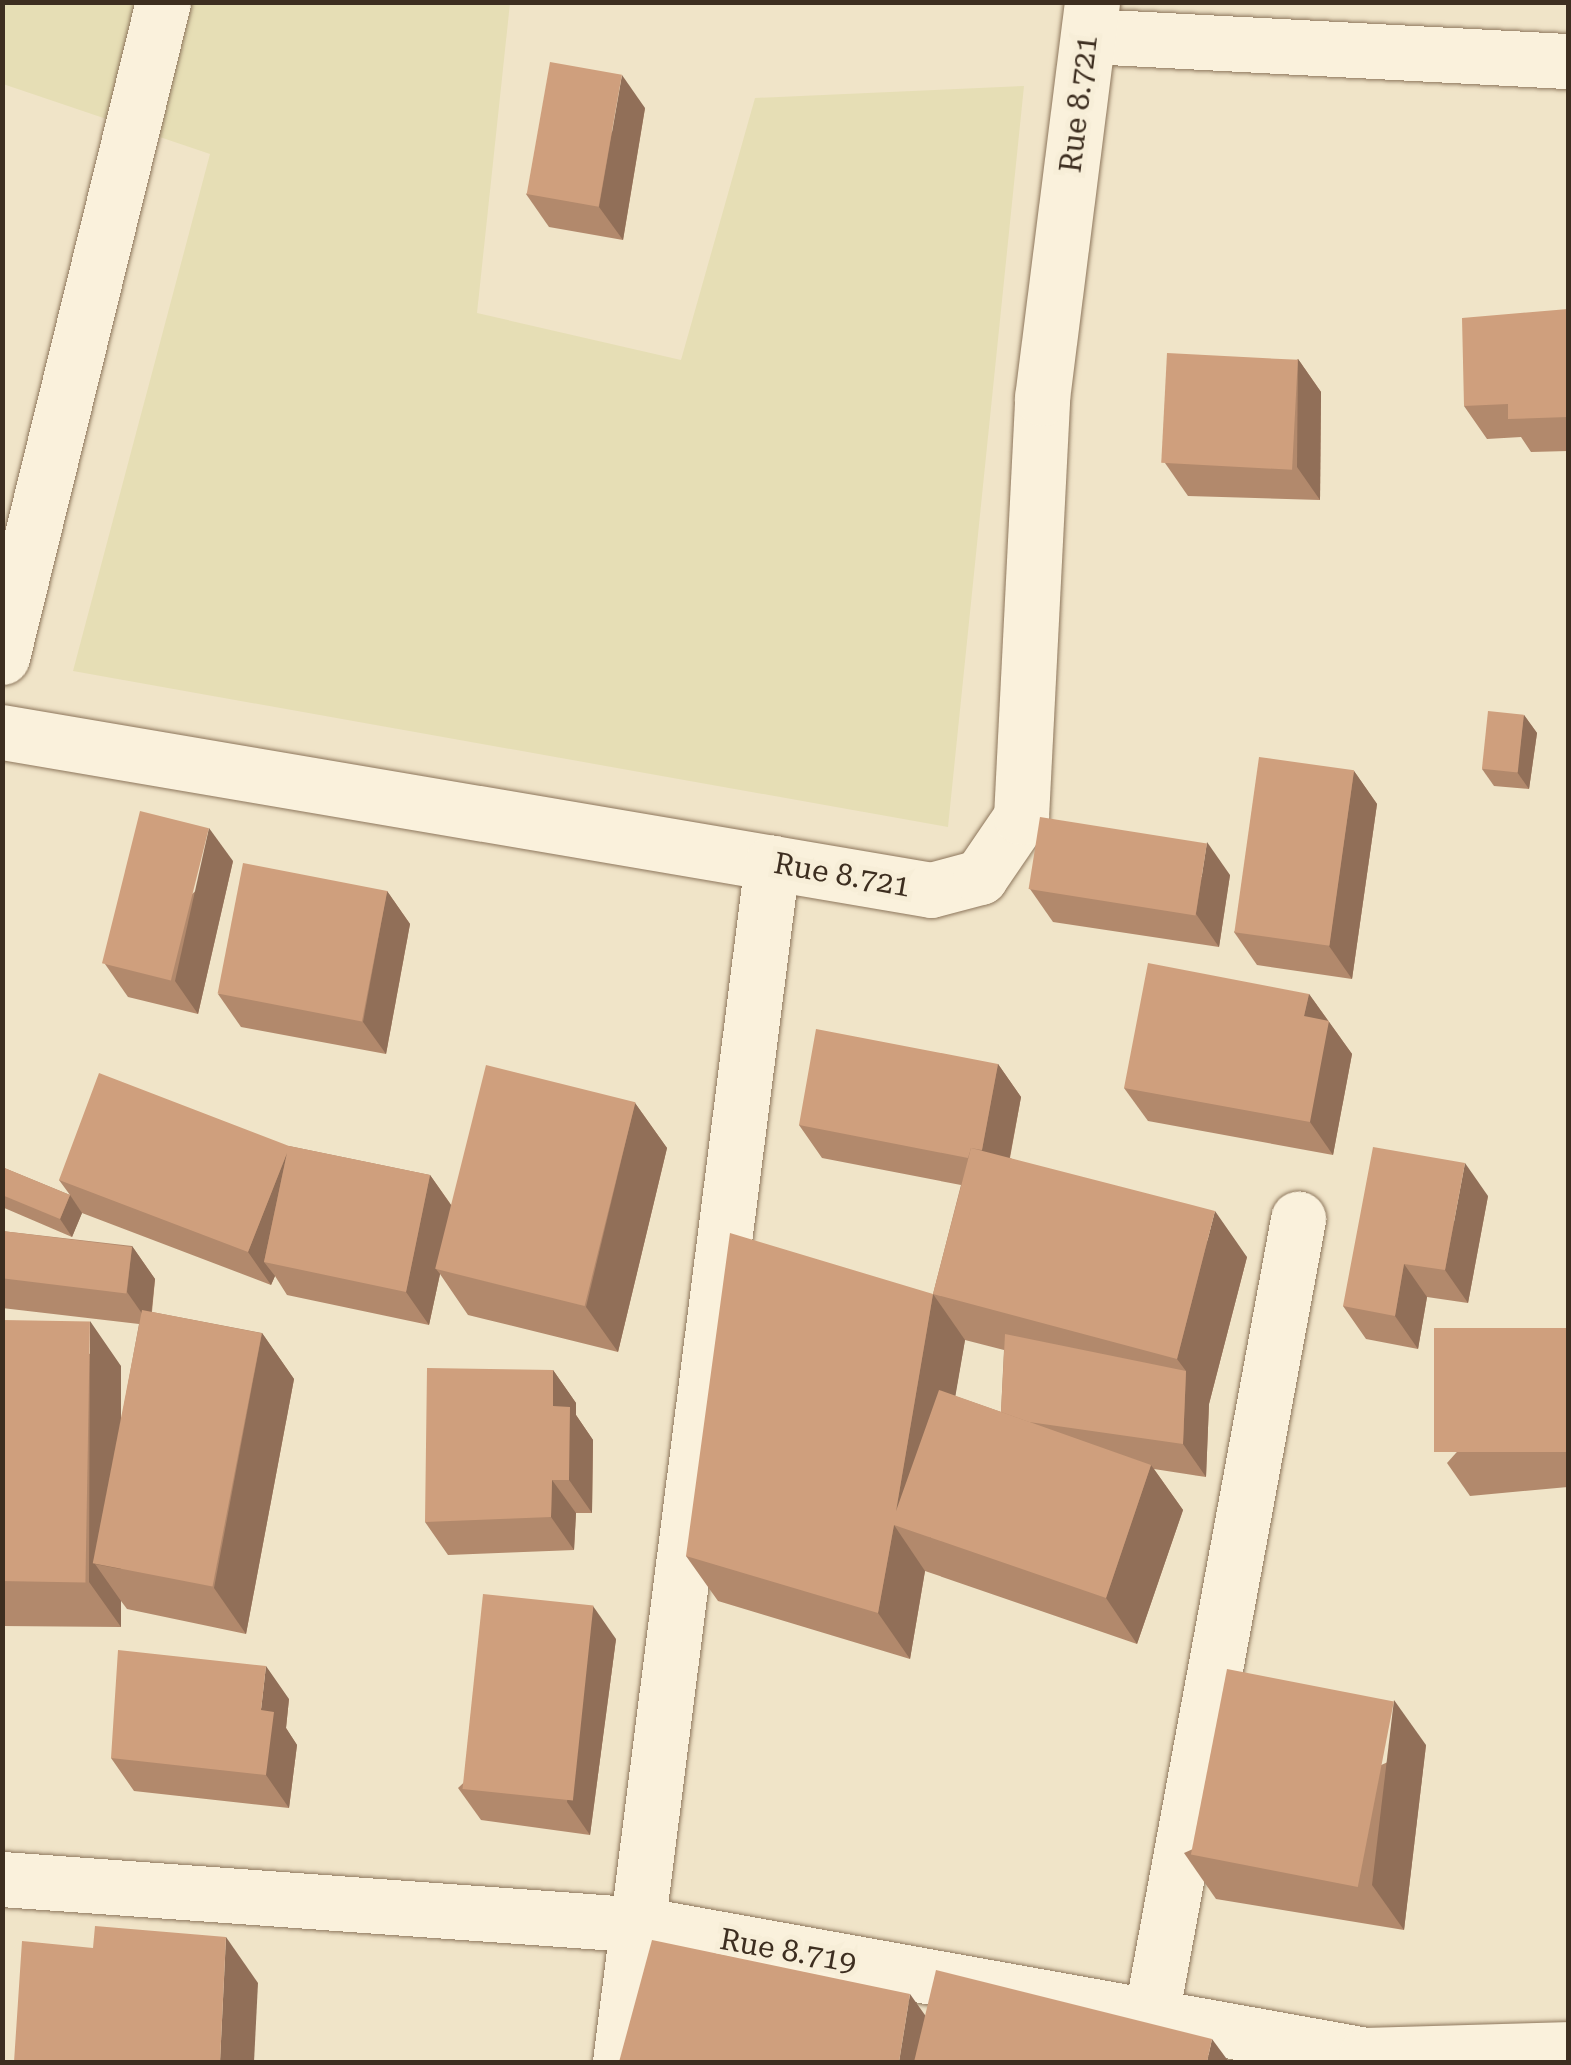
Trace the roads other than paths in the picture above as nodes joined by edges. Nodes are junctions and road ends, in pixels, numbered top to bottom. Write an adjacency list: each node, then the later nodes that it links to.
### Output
1 (163, 2): 4 (street)
2 (1090, 19): 3 (street); 6 (street, Rue 8.721)
3 (1568, 61)
4 (2, 658)
5 (2, 732): 6 (street, Rue 8.721)
6 (772, 863): 9 (street)
7 (1298, 1219): 10 (street)
8 (2, 1879): 9 (street, Rue 8.719)
9 (644, 1925): 10 (street, Rue 8.719); 12 (street)
10 (1150, 2021): 11 (street, Rue 8.719)
11 (1568, 2049)
12 (620, 2062)

